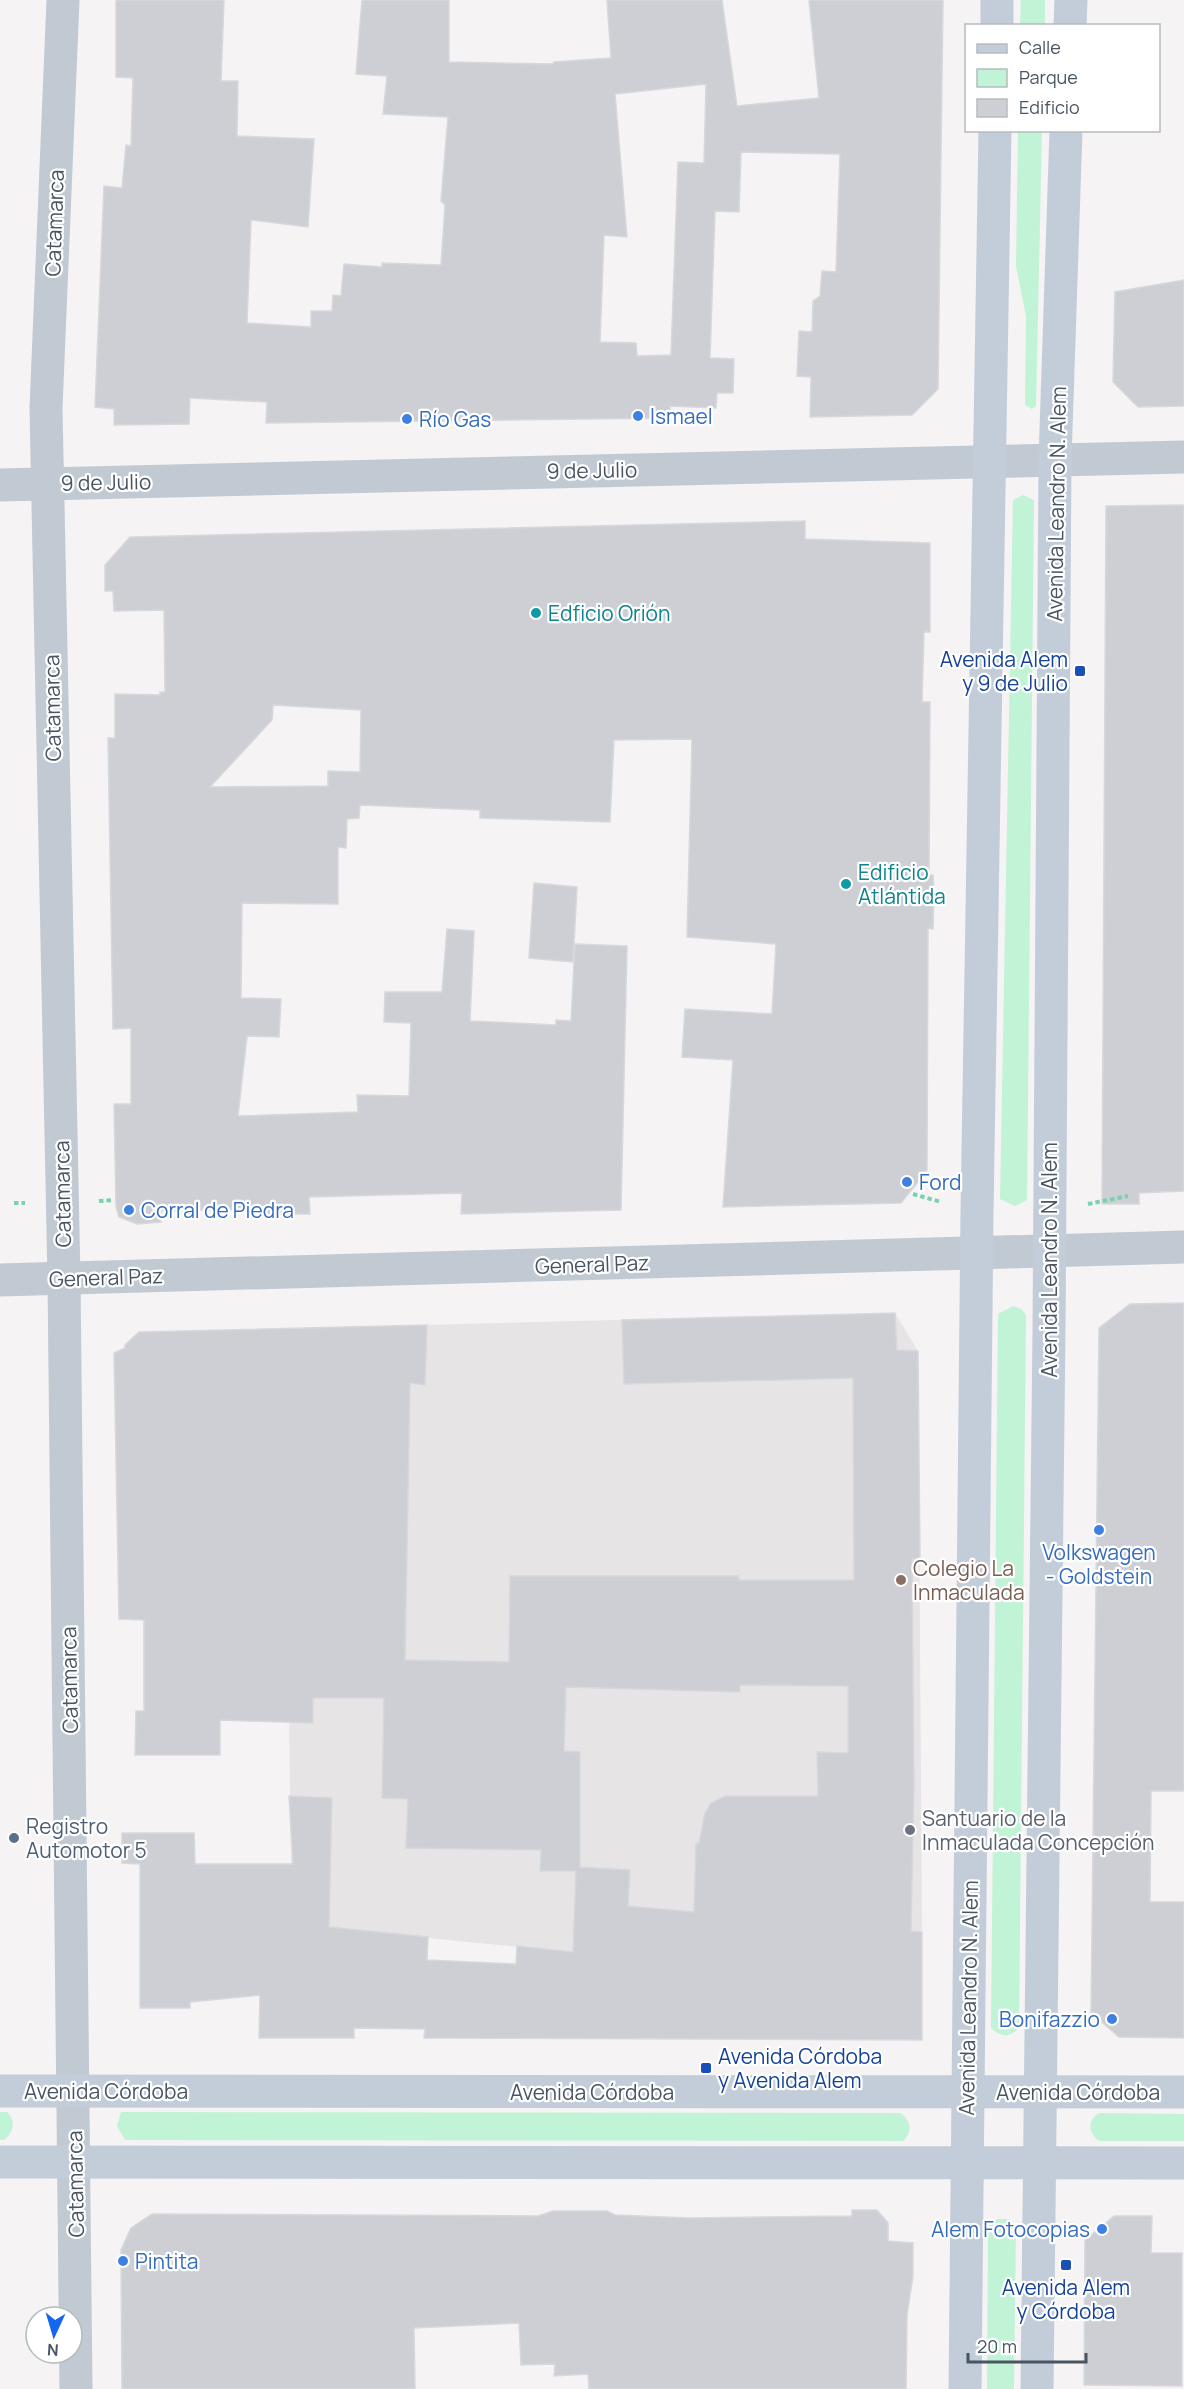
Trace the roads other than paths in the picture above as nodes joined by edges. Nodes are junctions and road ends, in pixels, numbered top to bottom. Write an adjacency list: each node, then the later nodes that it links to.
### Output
1 (63, 0): 11 (street, Catamarca)
2 (997, 0): 4 (street)
3 (1071, 0): 5 (street)
4 (997, 24)
5 (1070, 24)
6 (995, 132): 10 (street, Avenida Leandro N. Alem)
7 (1066, 132): 9 (street, Avenida Leandro N. Alem)
8 (1184, 457): 9 (street, 9 de Julio)
9 (1055, 460): 10 (street, 9 de Julio); 14 (street, Avenida Leandro N. Alem)
10 (991, 461): 11 (street, 9 de Julio); 15 (street, Avenida Leandro N. Alem)
11 (48, 484): 12 (street, 9 de Julio); 16 (street, Catamarca)
12 (0, 485)
13 (1184, 1247): 14 (street, General Paz)
14 (1049, 1251): 15 (street, General Paz); 20 (street, Avenida Leandro N. Alem)
15 (977, 1253): 16 (street, General Paz); 21 (street, Avenida Leandro N. Alem)
16 (64, 1279): 17 (street, General Paz); 19 (street, Catamarca)
17 (0, 1280)
18 (0, 2091): 19 (street, Avenida Córdoba)
19 (74, 2091): 21 (street, Avenida Córdoba); 24 (street, Catamarca)
20 (1040, 2091): 21 (street, Avenida Córdoba); 22 (street, Avenida Córdoba); 26 (street, Avenida Leandro N. Alem)
21 (967, 2092): 25 (street, Avenida Leandro N. Alem)
22 (1184, 2092)
23 (0, 2162): 24 (street)
24 (75, 2162): 25 (street); 28 (street, Catamarca)
25 (966, 2163): 26 (street); 29 (street, Avenida Leandro N. Alem)
26 (1039, 2163): 27 (street); 30 (street, Avenida Leandro N. Alem)
27 (1184, 2163)
28 (76, 2389)
29 (965, 2389)
30 (1037, 2389)

